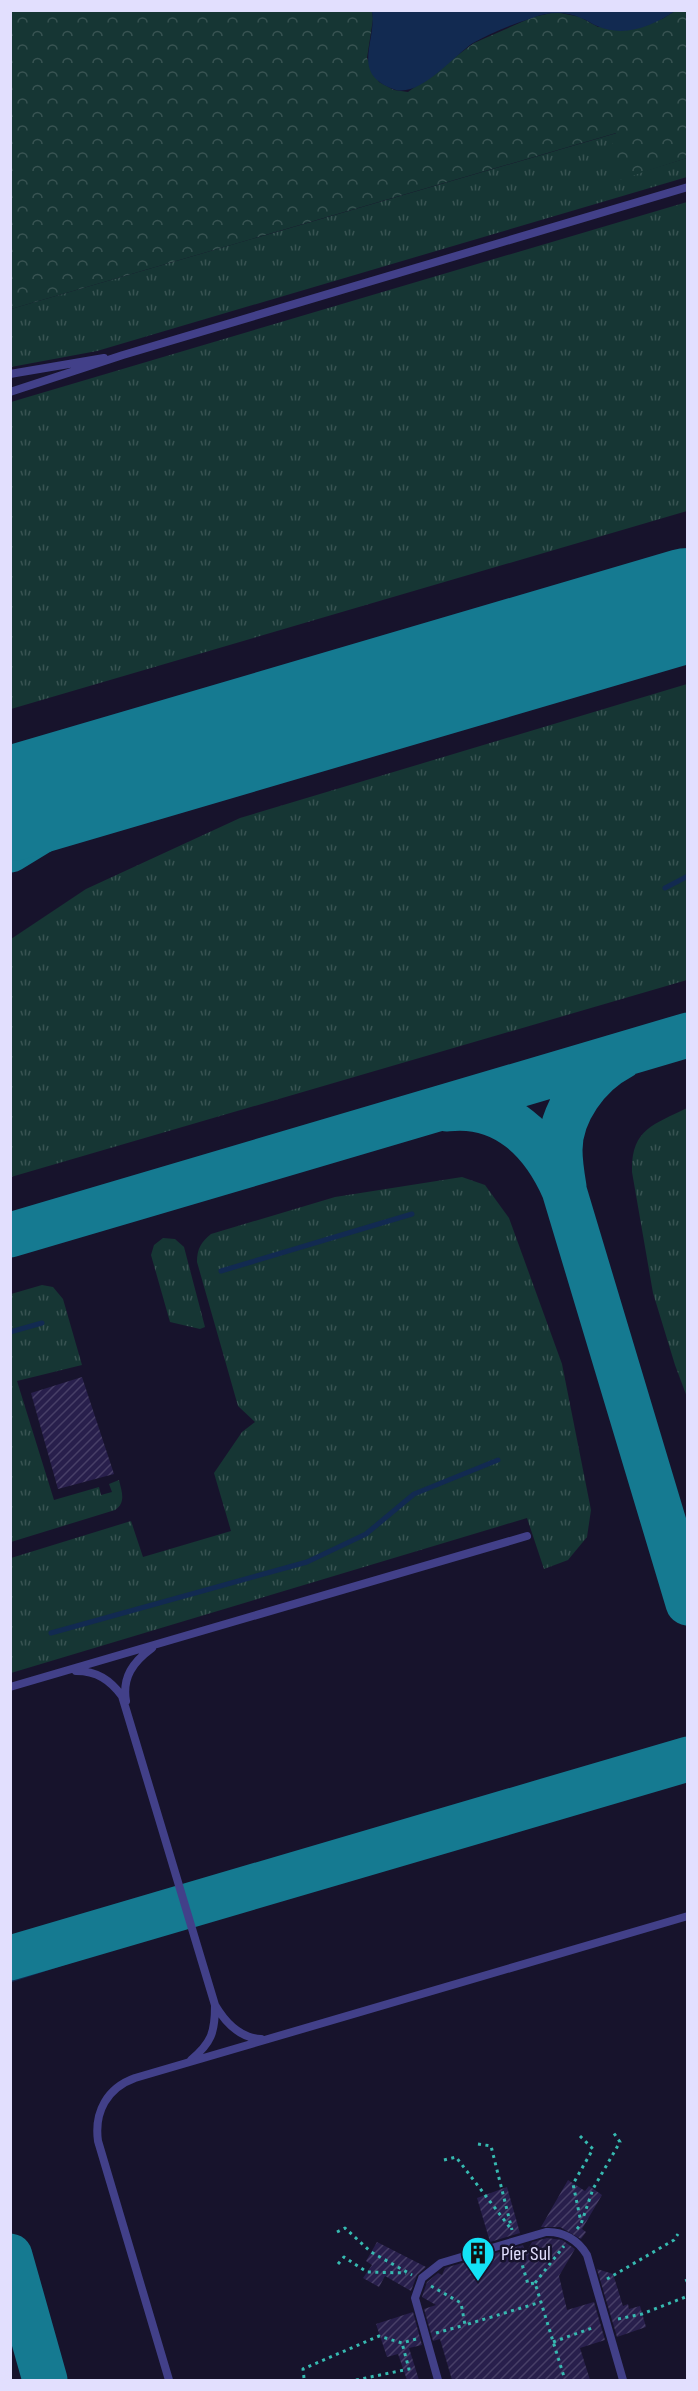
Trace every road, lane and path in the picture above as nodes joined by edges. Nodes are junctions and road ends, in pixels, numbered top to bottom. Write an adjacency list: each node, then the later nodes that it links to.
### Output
1 (687, 187): 2 (lane)
2 (123, 355): 3 (lane); 4 (lane)
3 (10, 374)
4 (10, 392)
5 (527, 1536): 6 (lane)
6 (156, 1645): 7 (lane); 9 (lane)
7 (68, 1670): 8 (lane); 9 (lane)
8 (10, 1688)
9 (127, 1708): 11 (lane)
10 (687, 1916): 12 (lane)
11 (215, 2005): 12 (lane); 13 (lane)
12 (269, 2039): 13 (lane)
13 (189, 2062): 36 (lane)
14 (613, 2132): 18 (path)
15 (580, 2136): 19 (path)
16 (478, 2144): 17 (path)
17 (444, 2160)
18 (593, 2189)
19 (581, 2224)
20 (337, 2232): 24 (path)
21 (678, 2234): 25 (path)
22 (515, 2241): 31 (path); 38 (lane); 40 (lane)
23 (338, 2264): 24 (path)
24 (408, 2273): 26 (path)
25 (613, 2274)
26 (417, 2278)
27 (686, 2279): 29 (path)
28 (426, 2283): 31 (path)
29 (687, 2284)
30 (687, 2296): 32 (path)
31 (541, 2302): 39 (path)
32 (618, 2319)
33 (379, 2336): 35 (path)
34 (402, 2343): 37 (path)
35 (304, 2378)
36 (169, 2380)
37 (356, 2380)
38 (438, 2380)
39 (565, 2380)
40 (623, 2380)

